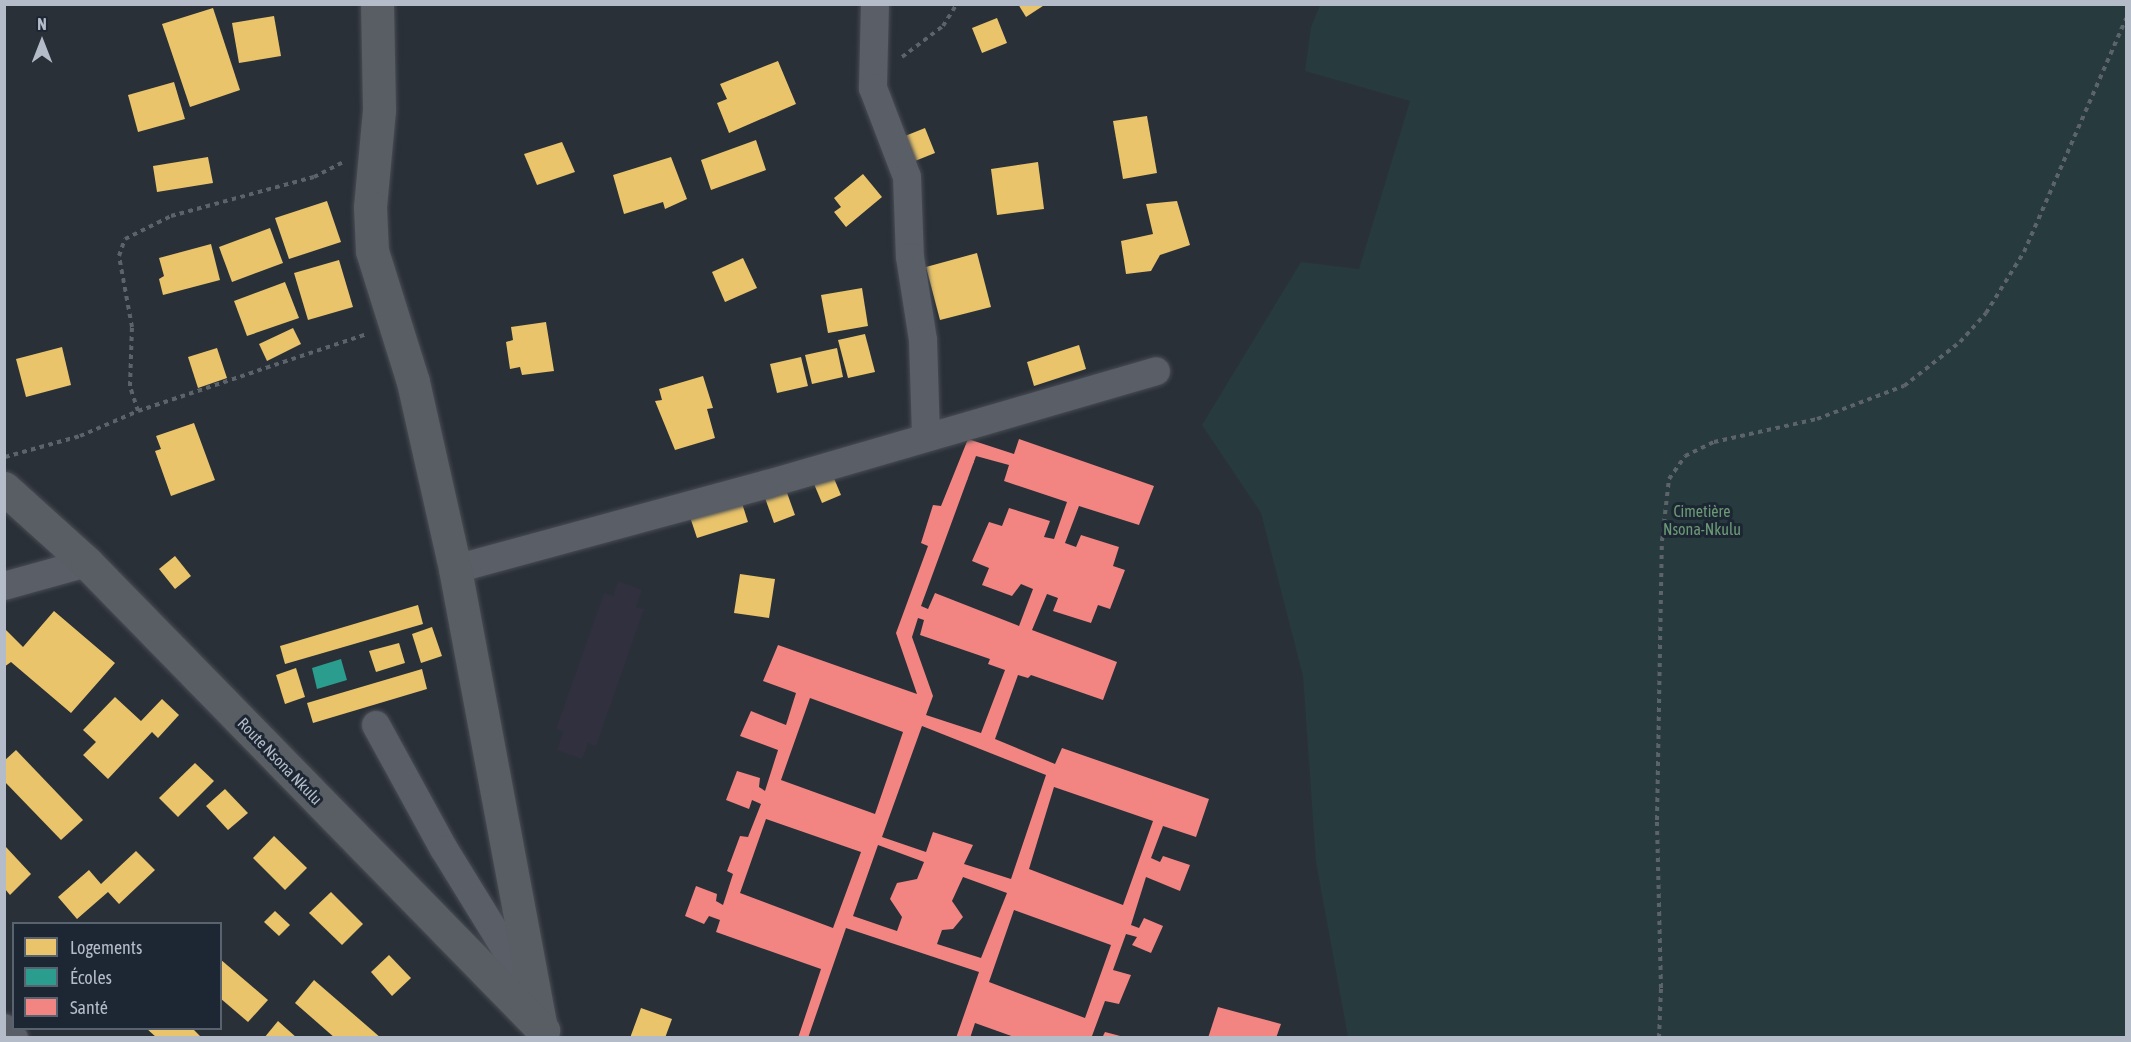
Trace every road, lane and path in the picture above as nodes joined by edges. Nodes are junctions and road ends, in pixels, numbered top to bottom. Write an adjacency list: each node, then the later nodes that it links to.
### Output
1 (377, 4): 6 (street)
2 (875, 4): 5 (street)
3 (957, 4): 5 (path)
4 (2127, 18): 21 (path)
5 (873, 88): 10 (street)
6 (378, 138): 7 (street); 9 (path)
7 (394, 324): 9 (path); 14 (street)
8 (1156, 371): 10 (street)
9 (138, 411): 11 (path)
10 (926, 437): 14 (street)
11 (4, 458)
12 (4, 488): 13 (street, Route Nsona Nkulu)
13 (87, 563): 15 (street); 19 (street, Route Nsona Nkulu)
14 (455, 569): 17 (street)
15 (4, 586)
16 (375, 725): 17 (street)
17 (532, 978): 19 (street)
18 (4, 1028): 20 (street)
19 (546, 1033)
20 (14, 1038)
21 (1659, 1038)

